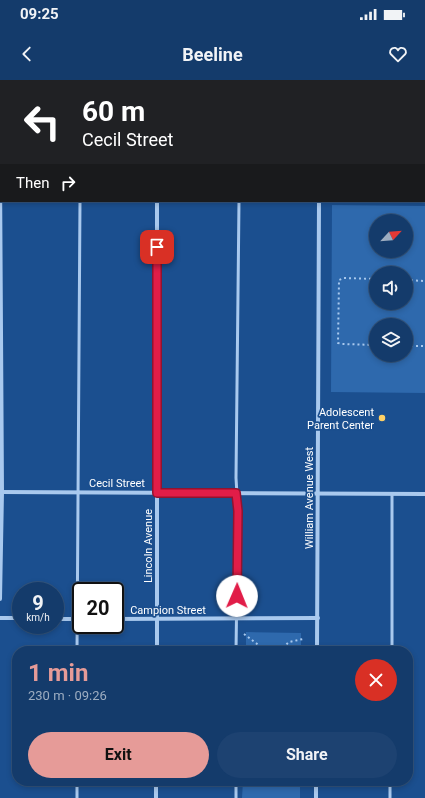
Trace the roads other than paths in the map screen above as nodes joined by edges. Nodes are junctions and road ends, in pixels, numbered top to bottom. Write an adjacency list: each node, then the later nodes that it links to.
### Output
1 (0, 171): 2 (street)
2 (0, 198)
3 (0, 202): 8 (street)
4 (80, 202): 9 (lane)
5 (157, 202): 10 (street, Lincoln Avenue)
6 (238, 202): 11 (lane)
7 (320, 202): 12 (street, William Avenue West)
8 (1, 492): 9 (street, Cecil Street); 16 (street)
9 (79, 492): 10 (street, Cecil Street); 15 (lane)
10 (157, 493): 11 (street, Cecil Street); 22 (street, Lincoln Avenue)
11 (236, 493): 12 (street, Cecil Street); 21 (lane)
12 (319, 494): 13 (street, Cecil Street); 19 (street, William Avenue West)
13 (392, 494): 14 (street, Cecil Street); 28 (lane)
14 (425, 494)
15 (79, 582)
16 (0, 598)
17 (0, 618): 18 (street)
18 (12, 618)
19 (318, 618): 21 (street, Campion Street); 27 (street, William Avenue West)
20 (124, 619): 22 (street, Campion Street)
21 (237, 619): 22 (street, Campion Street); 26 (lane)
22 (156, 620): 25 (street, Lincoln Avenue)
23 (78, 634): 24 (lane)
24 (77, 646)
25 (157, 646)
26 (236, 646)
27 (317, 646)
28 (392, 646)
29 (77, 786): 34 (lane)
30 (156, 786): 35 (street)
31 (236, 786): 36 (lane)
32 (316, 786): 37 (street)
33 (390, 786): 38 (lane)
34 (77, 798)
35 (156, 798)
36 (236, 798)
37 (316, 798)
38 (390, 798)

